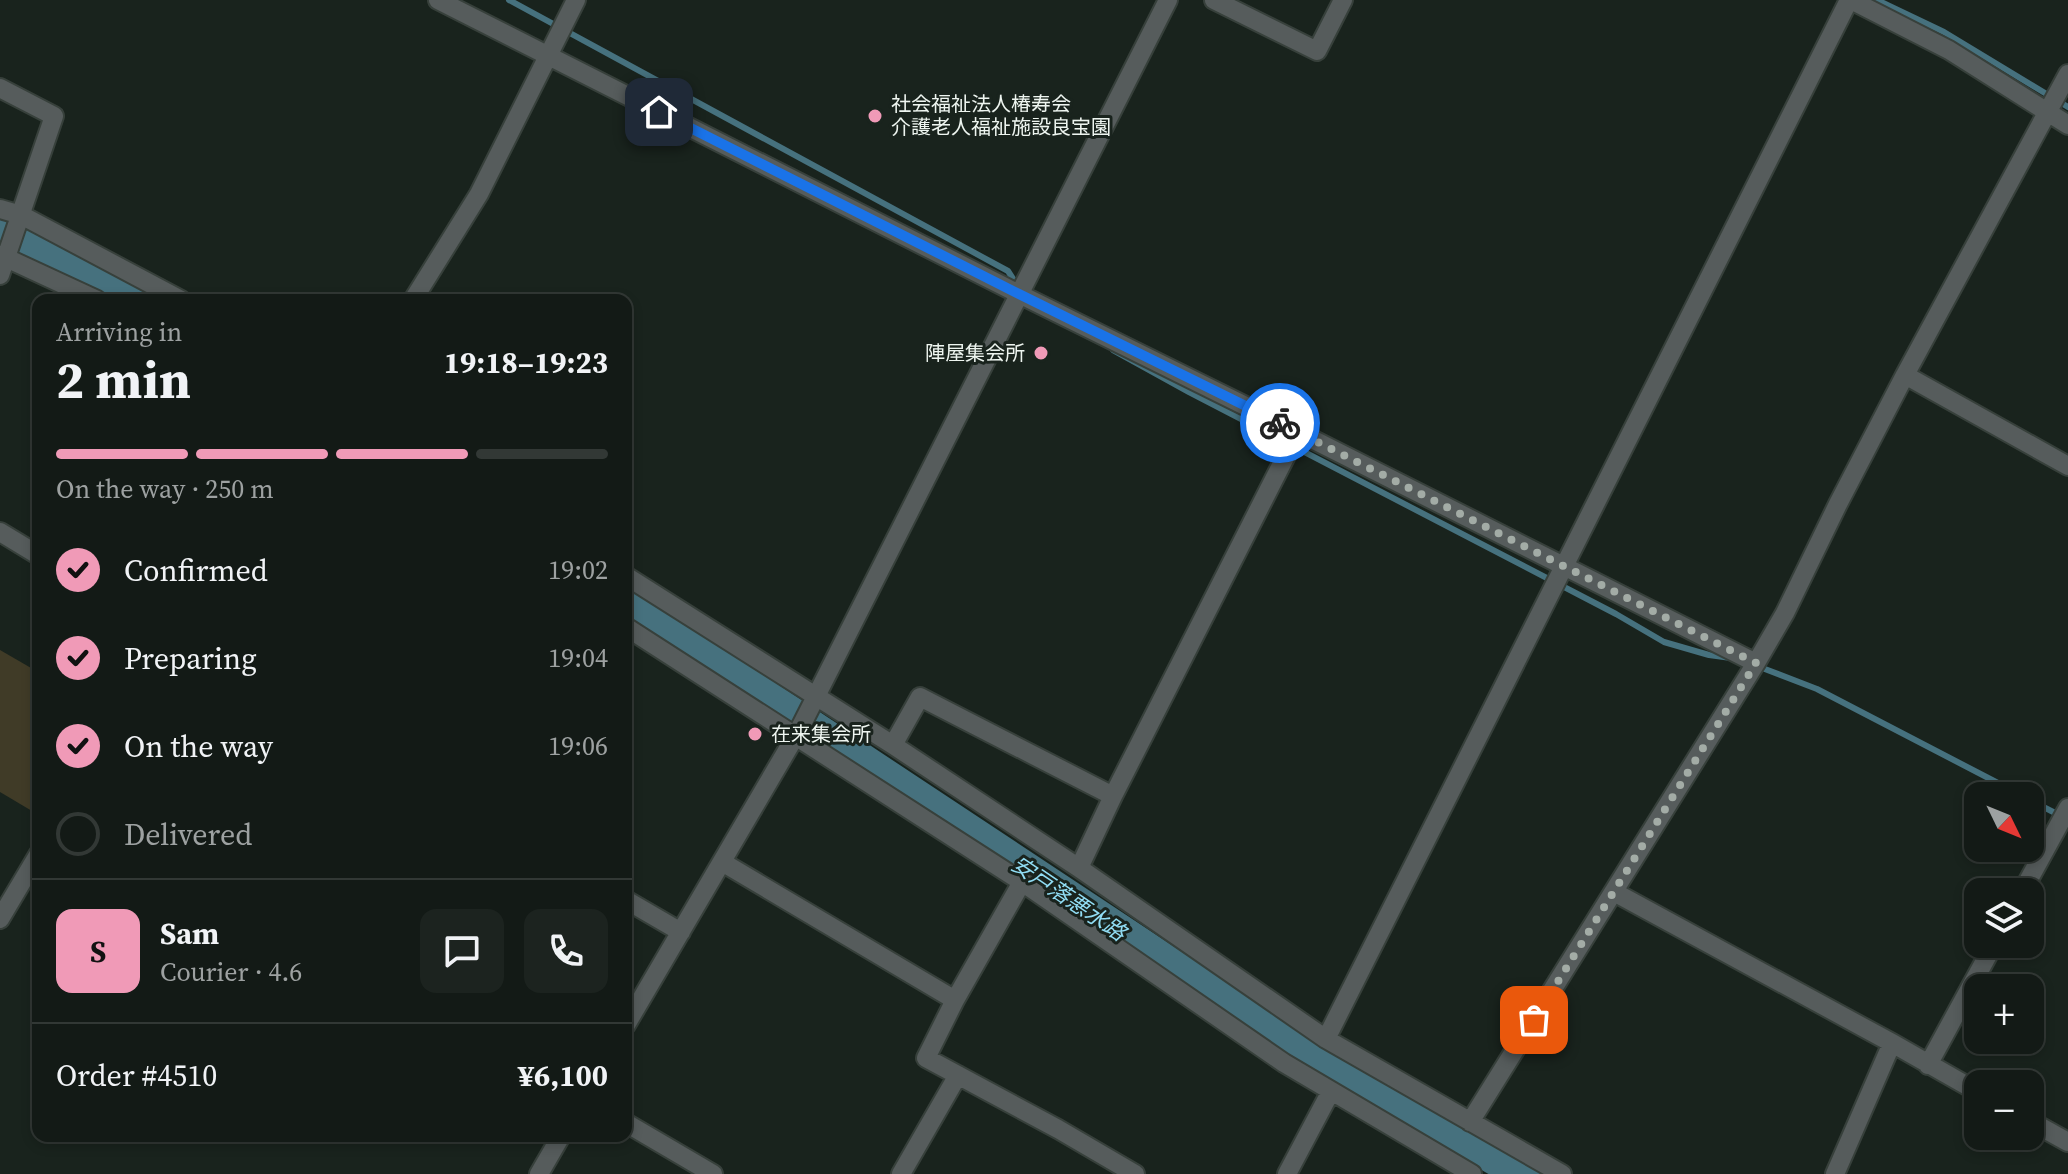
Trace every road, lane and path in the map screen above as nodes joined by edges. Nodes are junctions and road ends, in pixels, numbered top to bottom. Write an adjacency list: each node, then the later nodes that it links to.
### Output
1 (438, 0): 7 (street)
2 (576, 0): 7 (street)
3 (1168, 0): 18 (street)
4 (1214, 0): 5 (street)
5 (1343, 0)
6 (1850, 0): 10 (street); 24 (street)
7 (548, 55): 17 (street); 18 (street)
8 (2068, 74): 10 (street)
9 (0, 88): 13 (street)
10 (2047, 111): 11 (street); 19 (street)
11 (2068, 125)
12 (0, 209): 13 (street)
13 (20, 220): 14 (street); 16 (street)
14 (4, 260): 15 (street)
15 (83, 294)
16 (169, 294)
17 (417, 294)
18 (1019, 294): 20 (street); 28 (street)
19 (1905, 375): 21 (street); 27 (street)
20 (1298, 432): 24 (street); 31 (street)
21 (2068, 466)
22 (0, 532): 23 (street)
23 (32, 551)
24 (1564, 568): 27 (street); 45 (street)
25 (632, 580): 28 (street)
26 (632, 631): 29 (street)
27 (1756, 663): 38 (street)
28 (814, 702): 29 (street); 30 (street)
29 (797, 734): 33 (street); 37 (street)
30 (893, 745): 31 (street); 35 (street)
31 (1113, 796): 35 (street)
32 (2068, 808): 36 (street)
33 (722, 862): 41 (street); 43 (street)
34 (32, 865): 40 (street)
35 (1079, 868): 45 (street)
36 (2030, 878)
37 (1022, 882): 43 (street); 50 (street)
38 (1614, 892): 46 (street); 51 (street)
39 (632, 903): 41 (street)
40 (0, 919)
41 (681, 932): 44 (street)
42 (1986, 958): 47 (street)
43 (955, 1000): 48 (street)
44 (632, 1015)
45 (1326, 1039): 51 (street)
46 (1892, 1043): 47 (street); 65 (street)
47 (1928, 1065): 49 (street)
48 (958, 1075): 59 (street); 60 (street)
49 (1964, 1084)
50 (1331, 1091): 56 (street); 61 (street)
51 (1470, 1122): 64 (street)
52 (632, 1127): 58 (street)
53 (2044, 1129): 55 (street)
54 (558, 1142): 57 (street)
55 (2068, 1142)
56 (1442, 1157): 62 (street); 63 (street)
57 (539, 1174)
58 (713, 1174)
59 (901, 1174)
60 (1135, 1174)
61 (1287, 1174)
62 (1432, 1174)
63 (1472, 1174)
64 (1562, 1174)
65 (1835, 1174)

